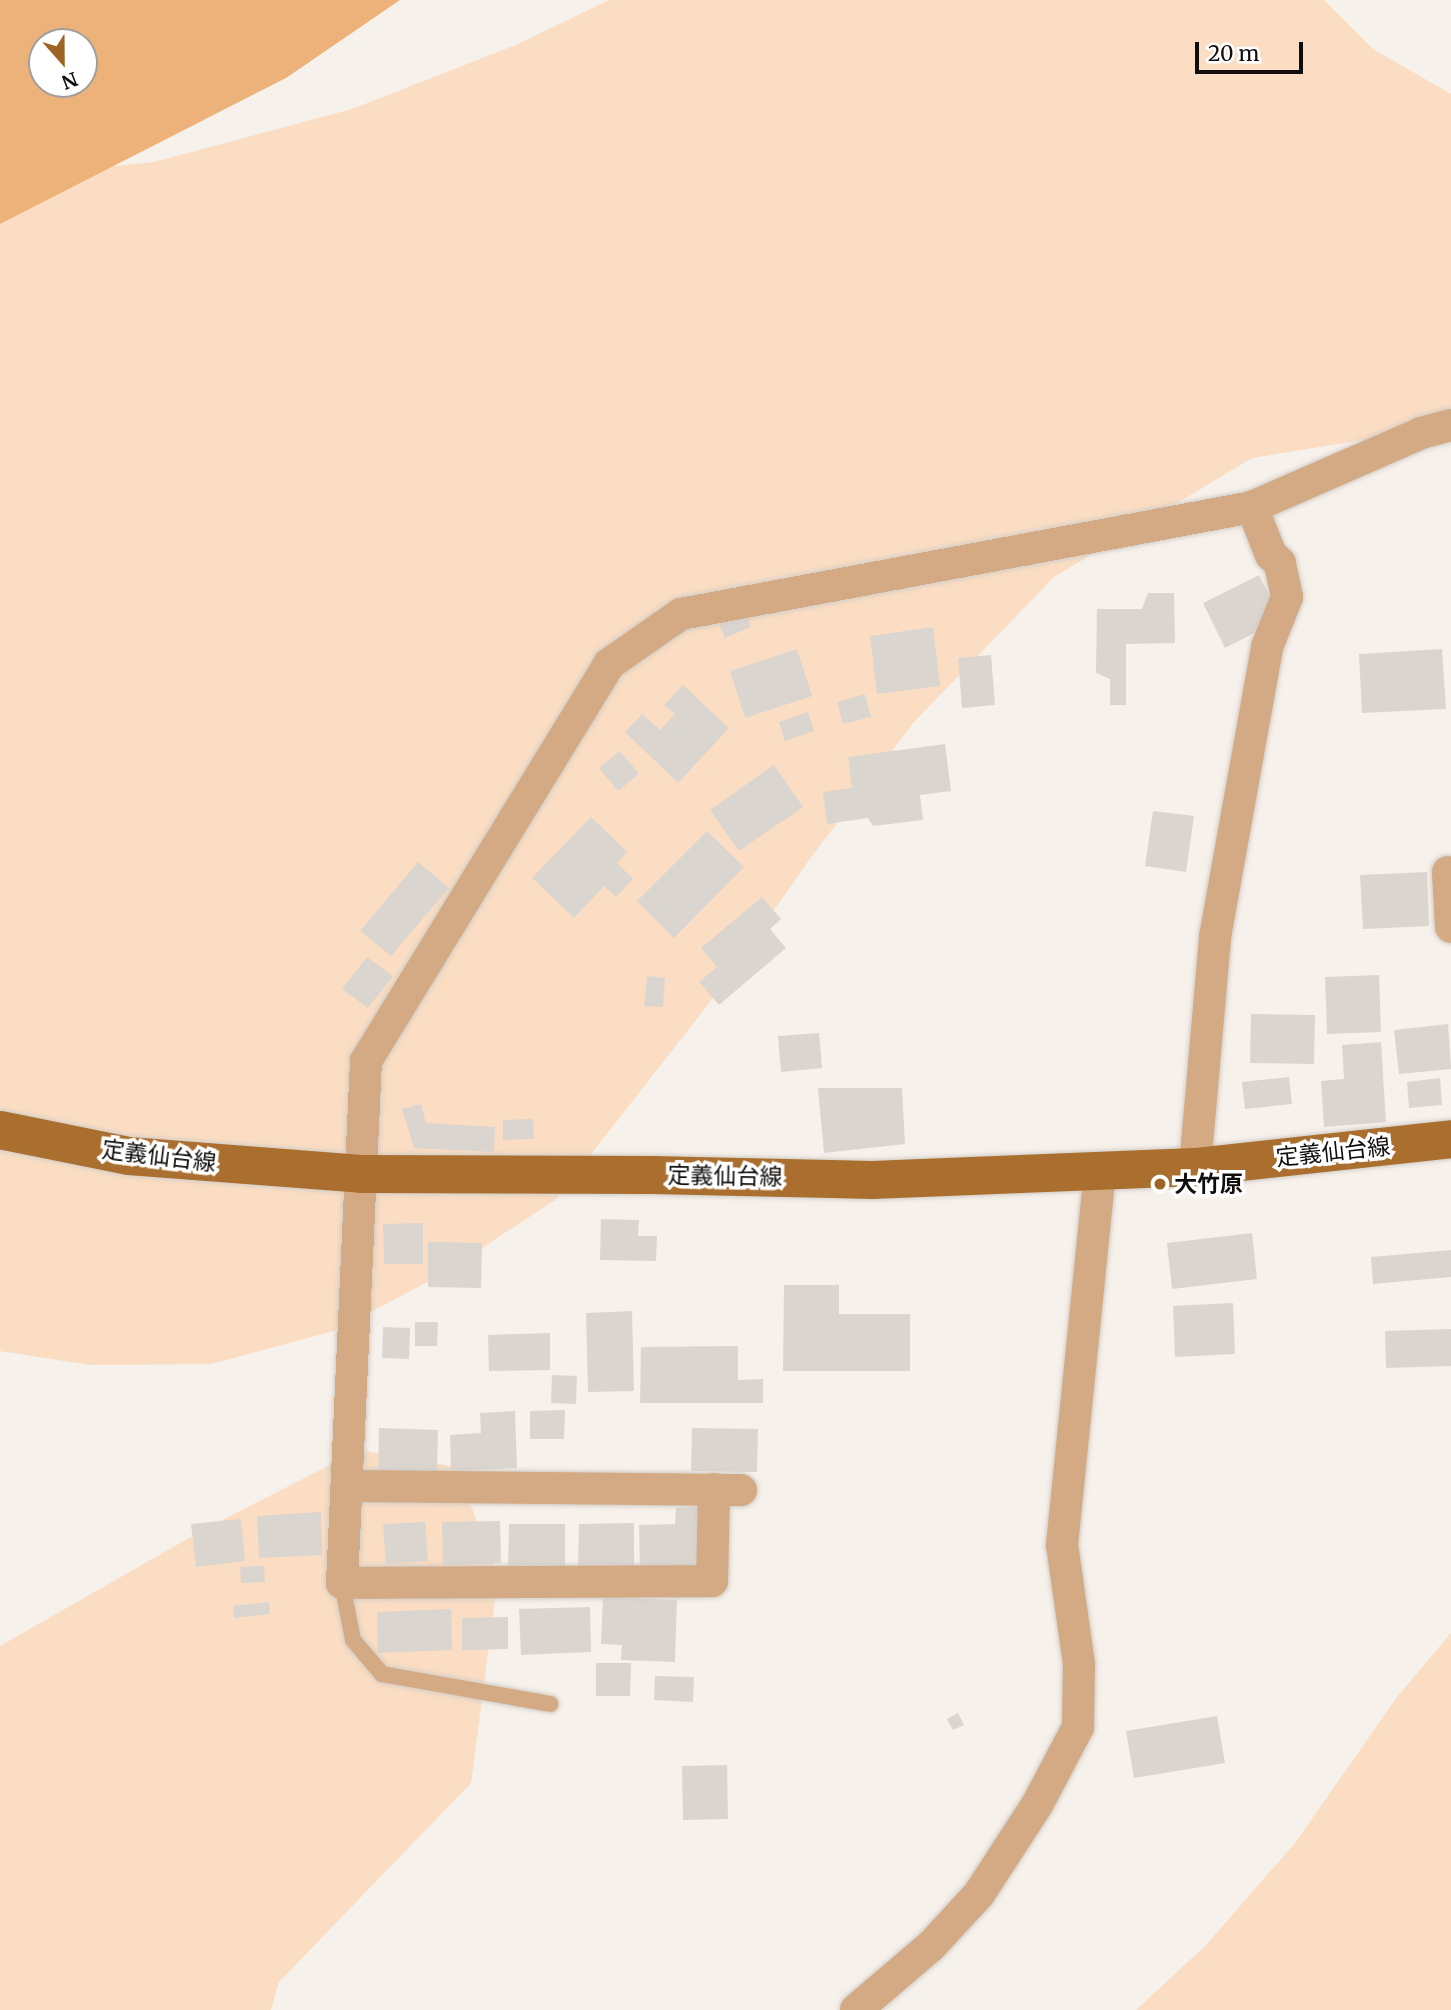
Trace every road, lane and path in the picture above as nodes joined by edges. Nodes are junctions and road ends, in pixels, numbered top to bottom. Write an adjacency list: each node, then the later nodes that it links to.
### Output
1 (1451, 425): 2 (street)
2 (1252, 507): 7 (street); 9 (street)
3 (1448, 872): 4 (street)
4 (1451, 927)
5 (0, 1130): 9 (main road, 定義仙台線)
6 (1451, 1139): 7 (main road, 定義仙台線)
7 (1195, 1167): 8 (main road, 定義仙台線)
8 (1100, 1170): 9 (main road, 定義仙台線); 13 (street)
9 (361, 1174): 10 (street)
10 (346, 1486): 11 (street); 11 (street)
11 (342, 1583): 12 (lane)
12 (550, 1704)
13 (856, 2010)

